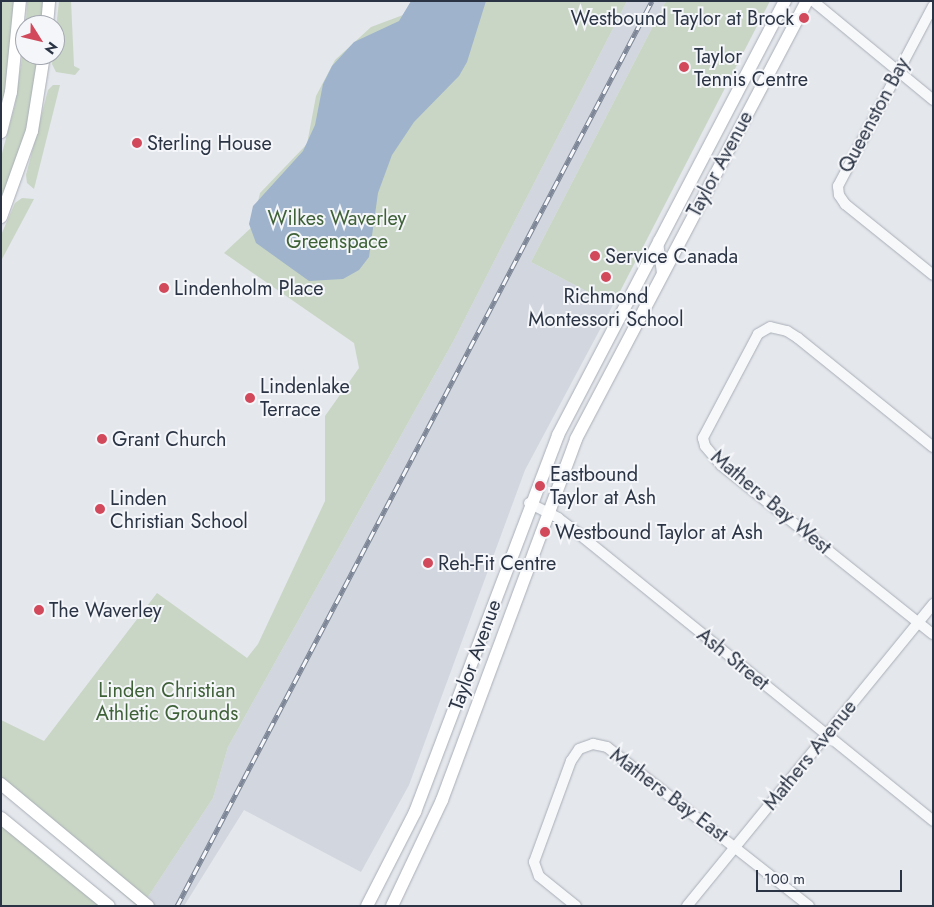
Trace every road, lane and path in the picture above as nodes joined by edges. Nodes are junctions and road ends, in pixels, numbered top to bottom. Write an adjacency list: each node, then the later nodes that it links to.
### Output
1 (20, 1): 11 (main road)
2 (49, 1): 7 (main road)
3 (785, 1): 13 (main road, Taylor Avenue)
4 (807, 1): 14 (main road, Taylor Avenue)
5 (812, 1): 9 (street)
6 (933, 6): 9 (street, Queenston Bay)
7 (48, 15)
8 (42, 65): 12 (main road)
9 (898, 71): 10 (street); 15 (street, Queenston Bay)
10 (933, 100)
11 (1, 132)
12 (1, 217)
13 (658, 241): 14 (street); 17 (main road, Taylor Avenue)
14 (662, 274): 18 (main road, Taylor Avenue)
15 (933, 275)
16 (933, 447): 20 (street, Mathers Bay West)
17 (529, 503): 18 (street, Ash Street); 29 (main road, Taylor Avenue)
18 (547, 512): 22 (street, Ash Street); 30 (main road, Taylor Avenue)
19 (933, 604): 20 (street, Mathers Avenue)
20 (918, 622): 21 (street); 22 (street, Mathers Avenue)
21 (933, 634)
22 (826, 734): 25 (street, Ash Street); 26 (street, Mathers Avenue)
23 (1, 784): 28 (main road)
24 (1, 818): 27 (main road)
25 (933, 821)
26 (736, 845): 31 (street, Mathers Bay East); 32 (street, Mathers Avenue); 33 (street)
27 (109, 906)
28 (148, 906)
29 (367, 906)
30 (392, 906)
31 (576, 906)
32 (687, 906)
33 (809, 906)

